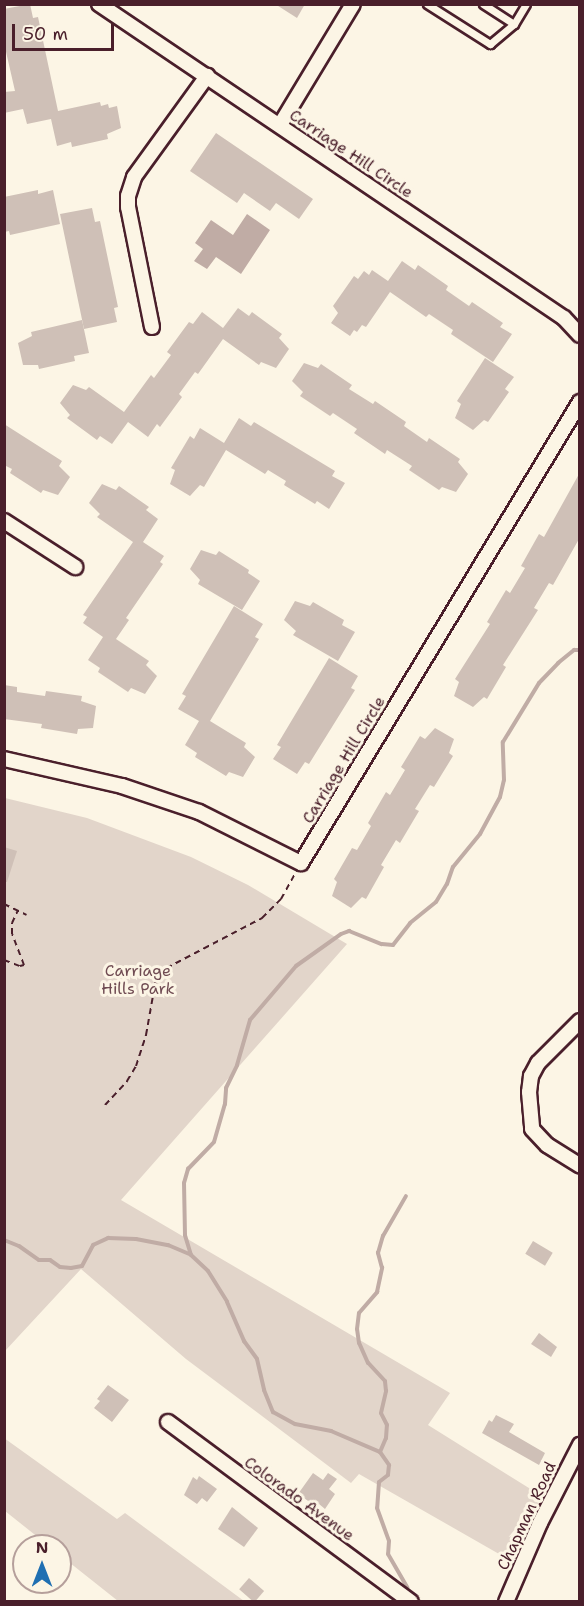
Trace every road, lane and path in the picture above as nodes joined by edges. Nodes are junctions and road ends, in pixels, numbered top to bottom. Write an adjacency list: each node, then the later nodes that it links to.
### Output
1 (99, 4): 7 (street, Carriage Hill Circle)
2 (353, 4): 8 (street)
3 (427, 4): 6 (lane)
4 (483, 4): 6 (lane)
5 (526, 4): 6 (lane)
6 (514, 24)
7 (207, 76): 8 (street, Carriage Hill Circle); 9 (street)
8 (280, 125): 10 (street, Carriage Hill Circle)
9 (152, 327)
10 (579, 335)
11 (579, 402): 15 (street, Carriage Hill Circle)
12 (4, 521): 13 (street)
13 (75, 567)
14 (4, 759): 15 (street)
15 (301, 863): 21 (path)
16 (4, 904): 17 (path)
17 (18, 910): 18 (path); 19 (path)
18 (27, 915)
19 (4, 960)
20 (579, 1021): 22 (street)
21 (105, 1105)
22 (579, 1166)
23 (168, 1422): 25 (street, Colorado Avenue)
24 (579, 1445): 26 (street, Chapman Road)
25 (411, 1602)
26 (506, 1602)

